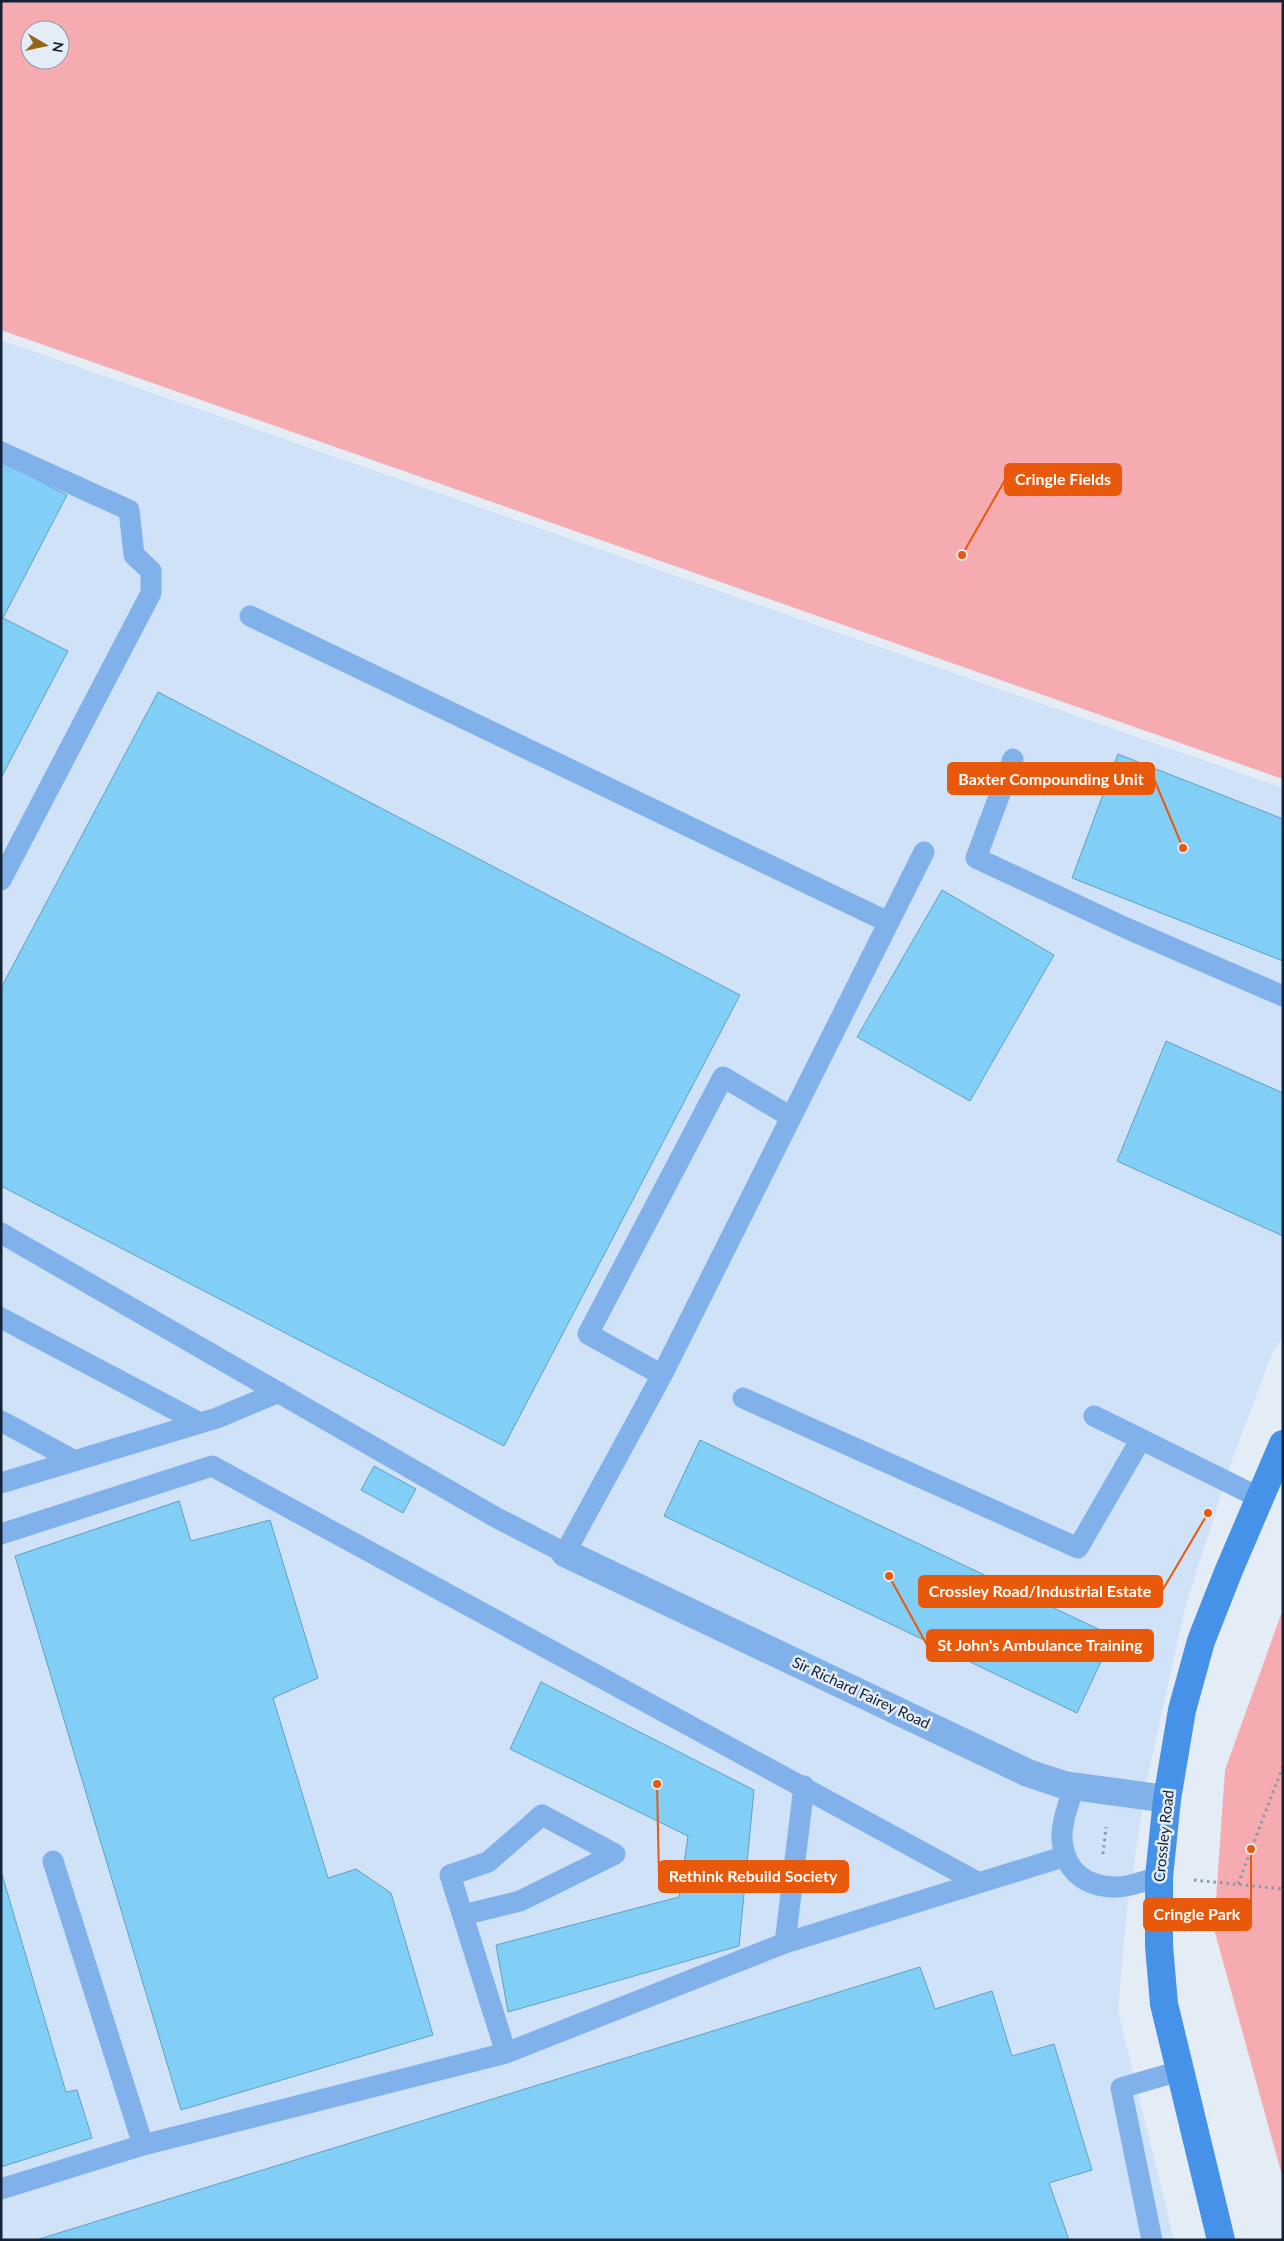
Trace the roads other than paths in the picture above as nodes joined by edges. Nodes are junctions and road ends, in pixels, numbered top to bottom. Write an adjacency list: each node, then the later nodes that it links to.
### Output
1 (1, 452): 5 (lane)
2 (250, 616): 6 (lane)
3 (1013, 759): 7 (lane)
4 (924, 852): 6 (lane)
5 (1, 880)
6 (888, 922): 8 (lane)
7 (1283, 996)
8 (791, 1117): 11 (lane); 11 (lane)
9 (1, 1233): 12 (lane)
10 (1, 1318): 16 (lane)
11 (662, 1375): 23 (lane)
12 (279, 1392): 16 (lane); 23 (lane)
13 (743, 1398): 17 (lane)
14 (1094, 1416): 17 (lane)
15 (1, 1421): 19 (lane)
16 (200, 1424): 19 (lane)
17 (1142, 1438): 21 (lane)
18 (1283, 1444): 21 (street, Crossley Road)
19 (75, 1461): 20 (lane)
20 (1, 1483)
21 (1260, 1498): 26 (street, Crossley Road)
22 (1, 1534): 24 (lane)
23 (565, 1553): 25 (street, Sir Richard Fairey Road)
24 (804, 1786): 30 (lane); 32 (lane)
25 (1074, 1787): 26 (street, Sir Richard Fairey Road); 27 (lane)
26 (1167, 1799): 29 (street, Crossley Road)
27 (1066, 1856): 29 (lane); 30 (lane)
28 (53, 1861): 35 (lane)
29 (1159, 1877): 34 (street, Crossley Road)
30 (979, 1883): 32 (lane)
31 (463, 1916): 31 (lane); 33 (lane)
32 (786, 1943): 33 (lane)
33 (506, 2053): 35 (lane)
34 (1179, 2071): 37 (lane); 38 (street, Crossley Road)
35 (143, 2145): 36 (lane)
36 (1, 2189)
37 (1152, 2240)
38 (1222, 2240)

